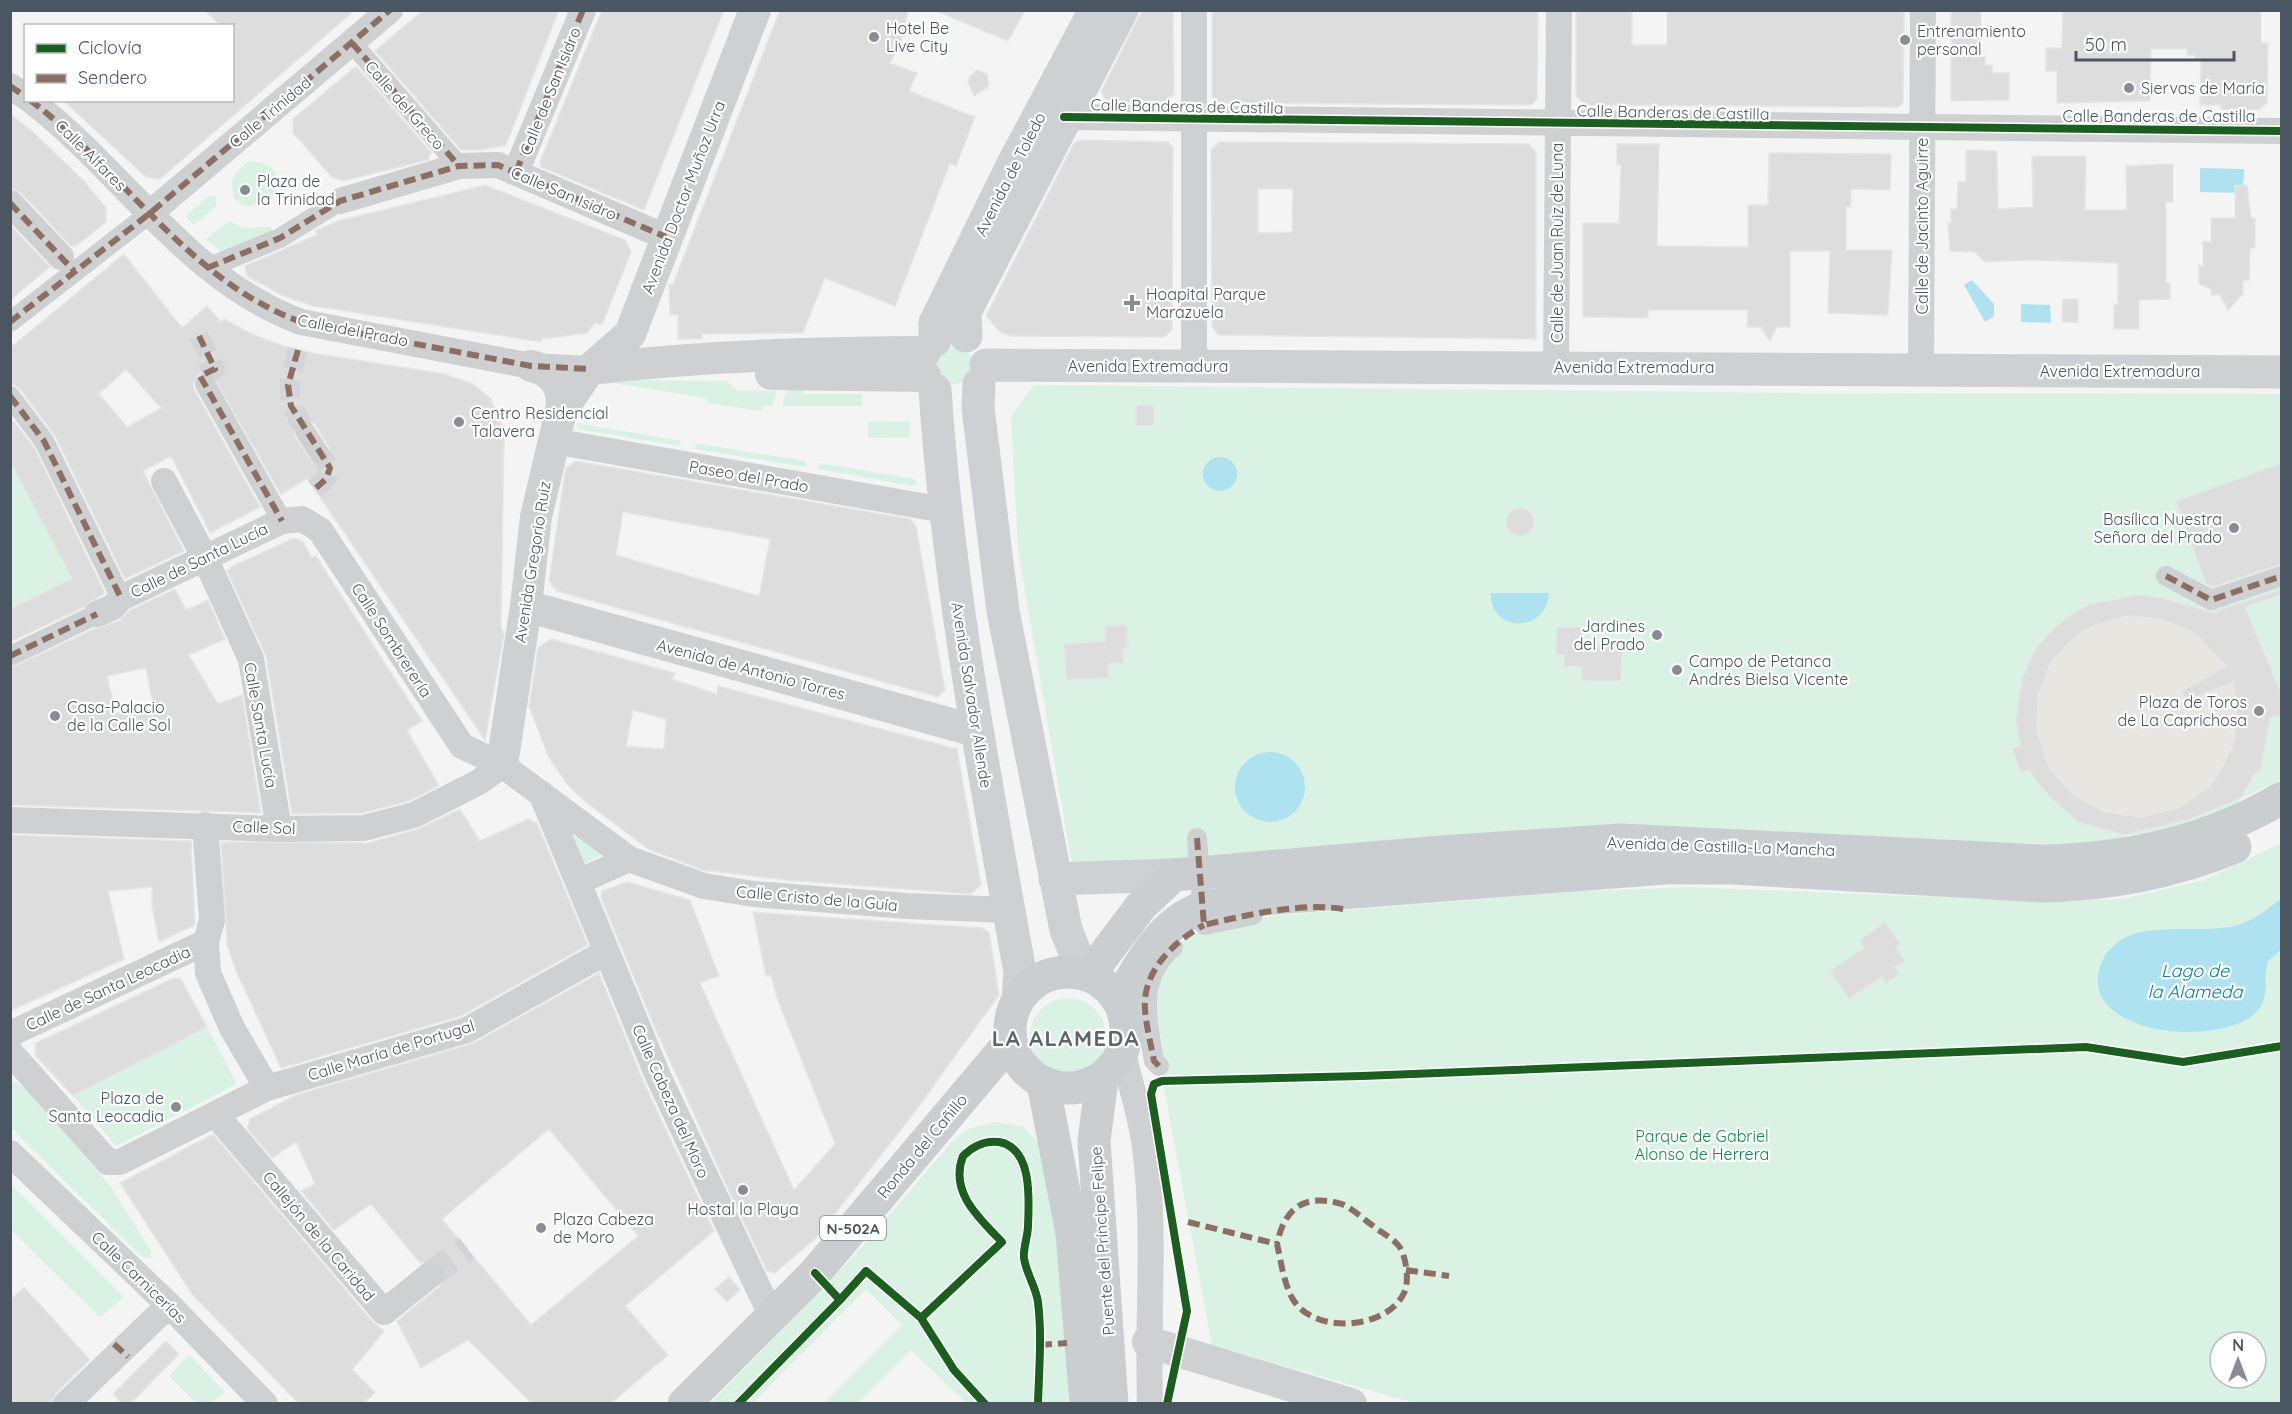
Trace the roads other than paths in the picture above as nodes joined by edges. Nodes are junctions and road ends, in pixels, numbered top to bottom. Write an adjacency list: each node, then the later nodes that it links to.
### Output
1 (390, 10): 9 (street, Calle Trinidad)
2 (583, 10): 19 (street, Calle de San Isidro)
3 (755, 10): 23 (street, Avenida Doctor Muñoz Urra)
4 (1095, 10): 28 (main road, Avenida de Toledo)
5 (1122, 10): 13 (main road, Avenida de Toledo)
6 (1194, 10): 14 (street)
7 (1559, 10): 15 (street, Calle de Juan Ruiz de Luna)
8 (1923, 10): 16 (street, Calle de Jacinto Aguirre)
9 (352, 43): 18 (street, Calle del Greco); 22 (street, Calle Trinidad)
10 (10, 86): 11 (street)
11 (24, 96)
12 (33, 102): 22 (street, Calle Alfares)
13 (1064, 117): 14 (street, Calle Banderas de Castilla); 28 (main road, Avenida de Toledo)
14 (1194, 120): 15 (street, Calle Banderas de Castilla); 31 (street)
15 (1558, 125): 16 (street, Calle Banderas de Castilla); 32 (street, Calle de Juan Ruiz de Luna)
16 (1922, 129): 17 (street, Calle Banderas de Castilla); 34 (street, Calle de Jacinto Aguirre)
17 (2282, 131)
18 (459, 166): 19 (street, Calle San Isidro); 20 (street, Calle San Isidro)
19 (516, 172): 23 (street, Calle San Isidro)
20 (340, 201): 25 (street)
21 (10, 203): 24 (street)
22 (149, 214): 24 (street); 25 (street, Calle del Prado)
23 (666, 237): 27 (street, Avenida Doctor Muñoz Urra)
24 (67, 264): 26 (street)
25 (207, 268): 30 (street, Calle del Prado)
26 (10, 322)
27 (630, 334): 29 (street); 33 (street, Avenida Doctor Muñoz Urra)
28 (937, 359): 29 (street, Avenida Extremadura); 33 (street, Avenida Extremadura); 36 (main road); 36 (main road, Avenida Extremadura); 44 (main road, Avenida Salvador Allende)
29 (673, 360): 33 (street, Avenida Extremadura)
30 (531, 366): 33 (street, Calle del Prado); 39 (street)
31 (1194, 366): 32 (main road, Avenida Extremadura); 36 (main road, Avenida Extremadura)
32 (1556, 367): 34 (main road, Avenida Extremadura)
33 (590, 369): 39 (street, Avenida Gregorio Ruiz)
34 (1921, 370): 35 (main road, Avenida Extremadura)
35 (2282, 372)
36 (982, 375): 64 (main road)
37 (205, 384): 45 (street, Calle de Santa Lucía)
38 (10, 396): 49 (street)
39 (561, 411): 41 (street, Avenida Gregorio Ruiz)
40 (305, 431): 42 (street)
41 (553, 441): 44 (street, Paseo del Prado); 50 (street, Avenida Gregorio Ruiz)
42 (319, 453)
43 (164, 481): 46 (street, Calle Santa Lucía)
44 (944, 510): 53 (main road, Avenida Salvador Allende)
45 (282, 521): 46 (street, Calle de Santa Lucía); 54 (street, Calle Sombrerería)
46 (205, 558): 49 (street, Calle de Santa Lucía); 60 (street, Calle Santa Lucía)
47 (2166, 576): 48 (street)
48 (2282, 576)
49 (121, 598): 51 (street, Calle de Santa Lucía)
50 (526, 606): 53 (street, Avenida de Antonio Torres); 54 (street, Avenida Gregorio Ruiz)
51 (98, 614): 52 (street, Calle de Santa Lucía)
52 (10, 656)
53 (976, 731): 66 (main road, Avenida Salvador Allende)
54 (502, 765): 55 (street, Calle Sombrerería); 60 (street, Calle Sol)
55 (541, 793): 62 (street, Calle Cristo de la Guía); 65 (street, Calle Cabeza del Moro)
56 (2282, 798): 63 (main road, Avenida de Castilla-La Mancha)
57 (10, 820): 59 (street, Calle Sol)
58 (2282, 823): 68 (main road, Avenida de Castilla-La Mancha)
59 (206, 825): 60 (street, Calle Sol); 69 (street)
60 (279, 829)
61 (1197, 838): 63 (street)
62 (629, 859): 65 (street); 66 (street, Calle Cristo de la Guía)
63 (1186, 874): 64 (main road); 68 (street); 71 (main road)
64 (1055, 879): 71 (main road)
65 (578, 882): 70 (street, Calle Cabeza del Moro)
66 (1009, 910): 72 (main road, Avenida Salvador Allende)
67 (1348, 910): 68 (street)
68 (1203, 916): 73 (main road, Avenida de Castilla-La Mancha); 77 (street)
69 (206, 942): 74 (street, Calle de Santa Leocadia); 80 (street)
70 (606, 952): 80 (street, Calle María de Portugal); 85 (street, Calle Cabeza del Moro)
71 (1086, 974): 72 (main road); 73 (main road)
72 (1018, 999): 75 (main road)
73 (1119, 1001): 76 (main road)
74 (11, 1037): 81 (street)
75 (1010, 1042): 79 (main road); 85 (main road, Ronda del Cañillo / N-502A)
76 (1123, 1053): 78 (main road); 86 (street)
77 (1159, 1066)
78 (1102, 1078): 79 (main road); 91 (main road, Puente del Príncipe Felipe)
79 (1042, 1083): 90 (main road, Puente del Príncipe Felipe)
80 (267, 1088): 81 (street)
81 (216, 1115): 83 (street, Callejón de la Caridad)
82 (10, 1153): 84 (street, Calle Carnicerías)
83 (430, 1275)
84 (169, 1305): 87 (street); 88 (street, Calle Carnicerías)
85 (772, 1317): 89 (main road, Ronda del Cañillo / N-502A)
86 (1148, 1342): 92 (street); 93 (street)
87 (66, 1404)
88 (265, 1404)
89 (684, 1404)
90 (1086, 1404)
91 (1112, 1404)
92 (1150, 1404)
93 (1351, 1404)

